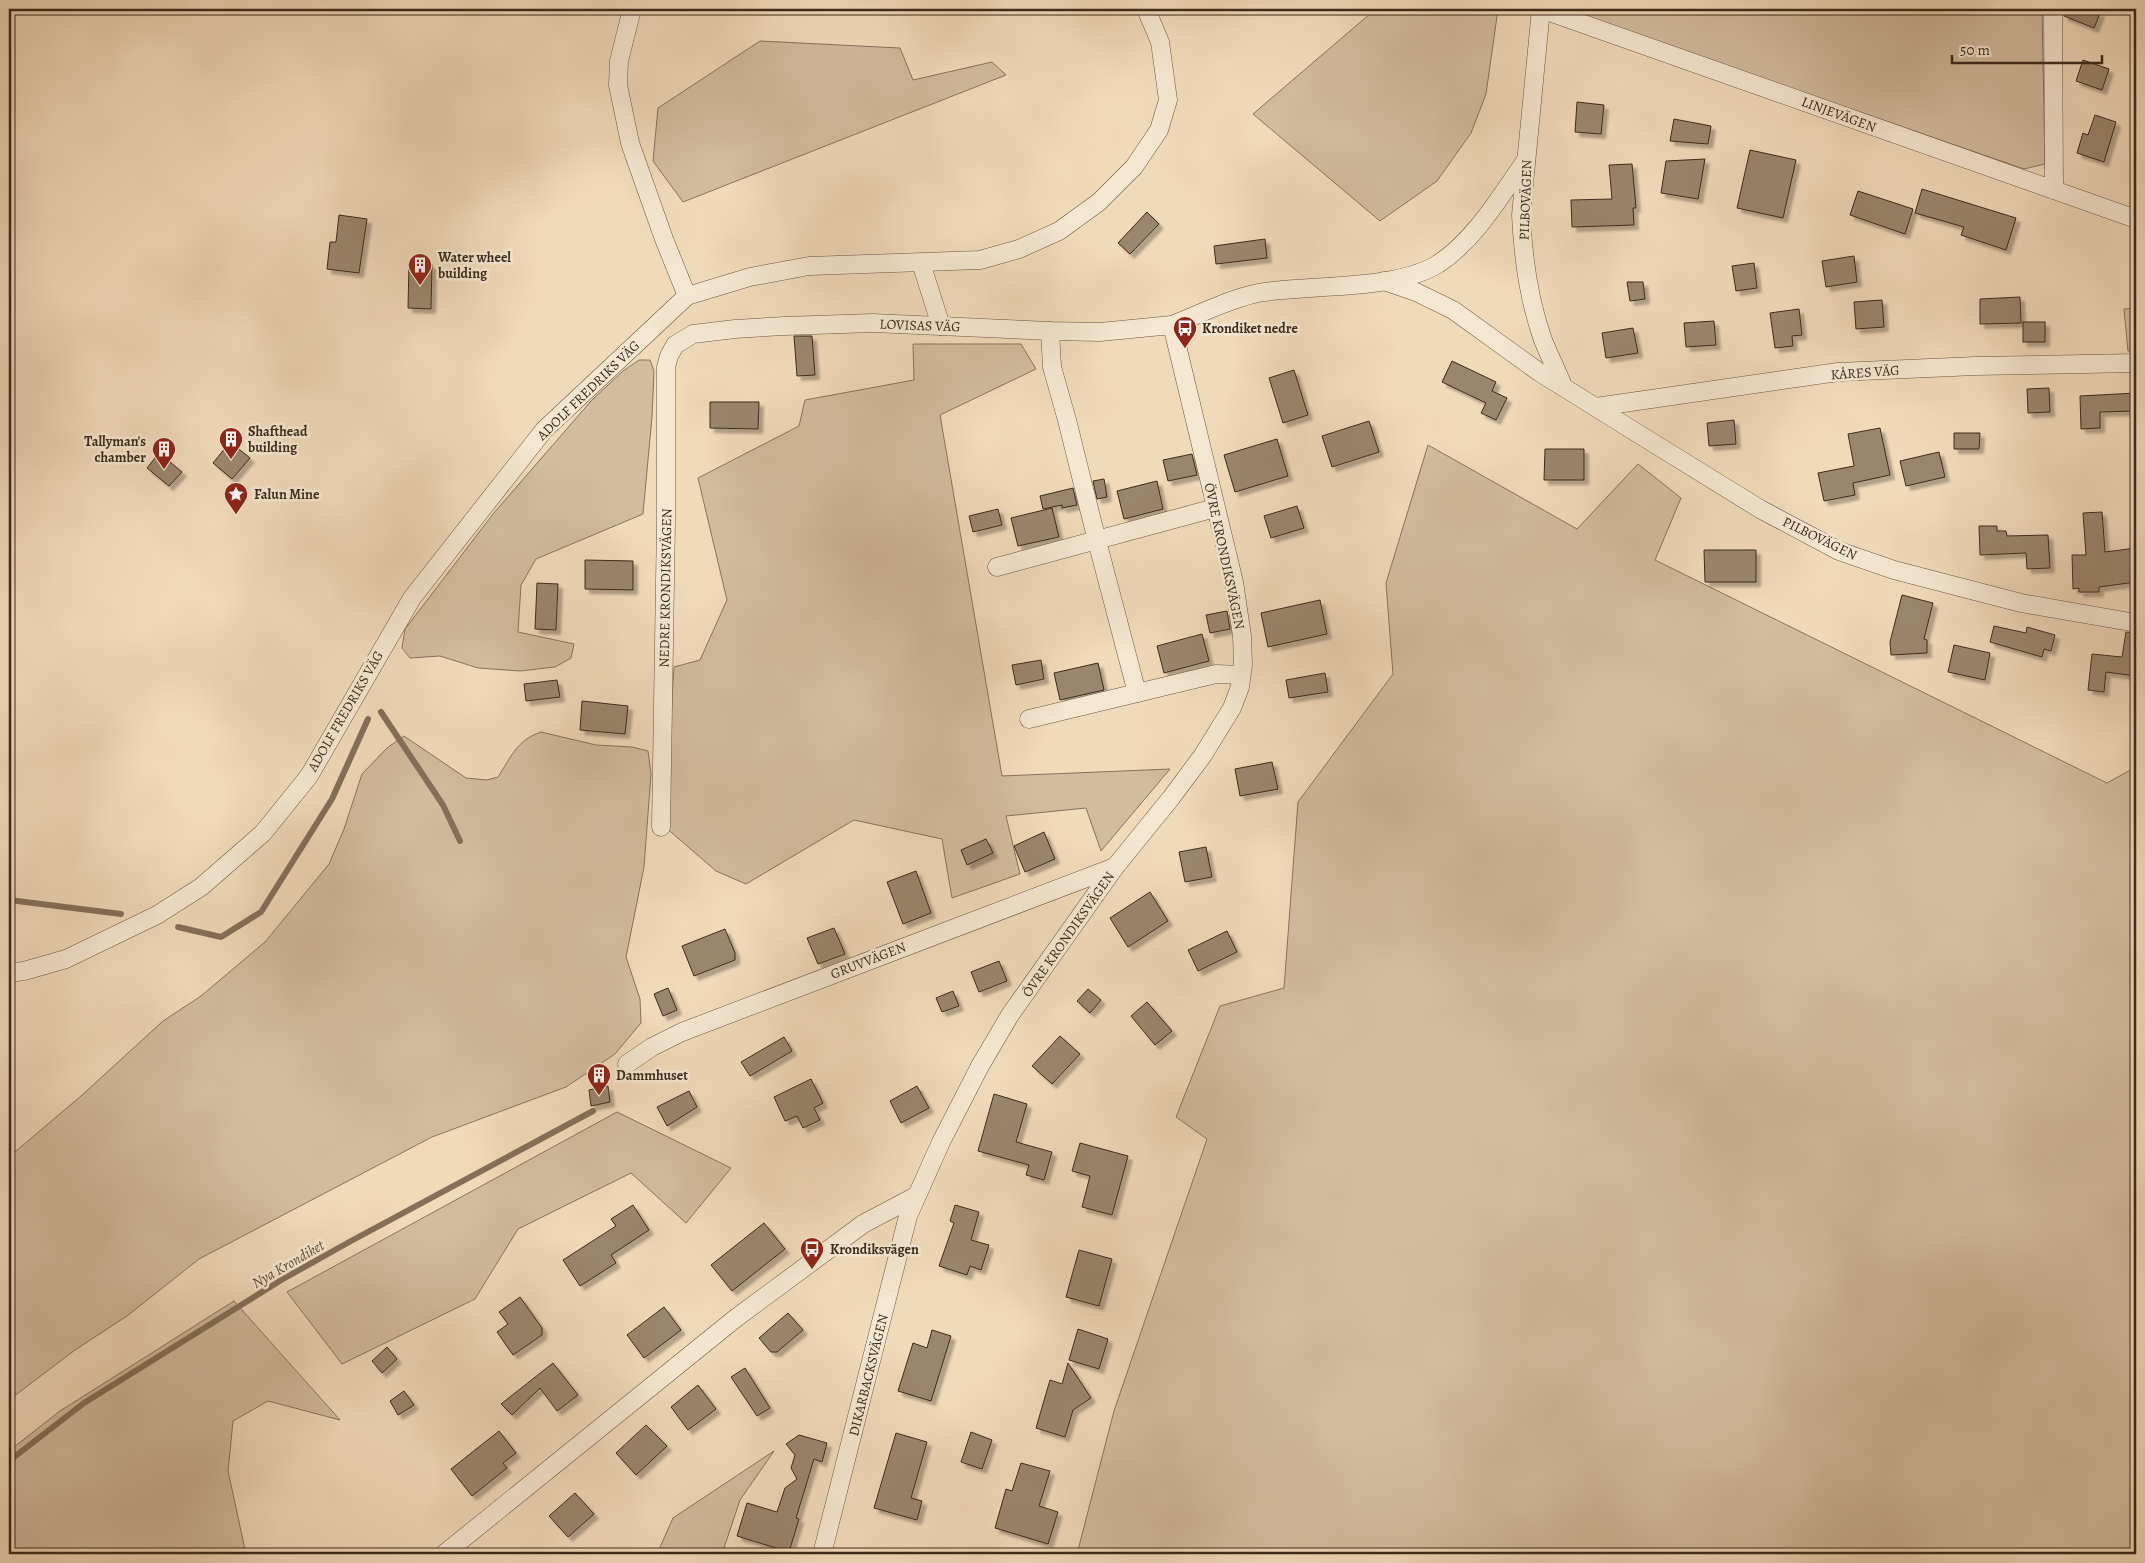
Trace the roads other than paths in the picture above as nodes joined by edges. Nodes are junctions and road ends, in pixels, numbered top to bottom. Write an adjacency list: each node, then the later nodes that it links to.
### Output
1 (632, 9): 10 (street)
2 (1146, 9): 8 (street, ADOLF FREDRIKS VÄG)
3 (1541, 9): 5 (street, PILBOVÄGEN); 6 (street, LINJEVÄGEN)
4 (2053, 9): 6 (street)
5 (1526, 160): 9 (street); 16 (street, PILBOVÄGEN)
6 (2054, 190): 7 (street, LINJEVÄGEN)
7 (2136, 219)
8 (921, 263): 10 (street, ADOLF FREDRIKS VÄG); 12 (street)
9 (1383, 281): 11 (street); 16 (street, PILBOVÄGEN)
10 (687, 296): 27 (street, ADOLF FREDRIKS VÄG)
11 (1172, 325): 13 (street, LOVISAS VÄG); 18 (street, ÖVRE KRONDIKSVÄGEN)
12 (940, 326): 13 (street, LOVISAS VÄG); 14 (street, LOVISAS VÄG)
13 (1050, 331): 19 (street)
14 (672, 349): 25 (street, NEDRE KRONDIKSVÄGEN)
15 (2136, 363): 17 (street, KÅRES VÄG)
16 (1563, 386): 17 (street, PILBOVÄGEN)
17 (1596, 407): 21 (street, PILBOVÄGEN)
18 (1215, 508): 19 (street); 22 (street, ÖVRE KRONDIKSVÄGEN)
19 (1096, 541): 20 (street); 23 (street)
20 (997, 567)
21 (2136, 623)
22 (1241, 675): 23 (street); 26 (street, ÖVRE KRONDIKSVÄGEN)
23 (1137, 693): 24 (street)
24 (1029, 719)
25 (662, 827)
26 (1115, 867): 28 (street, GRUVVÄGEN); 29 (street, ÖVRE KRONDIKSVÄGEN)
27 (9, 973)
28 (627, 1064)
29 (916, 1196): 30 (street); 31 (street, DIKARBACKSVÄGEN)
30 (444, 1554)
31 (822, 1554)

